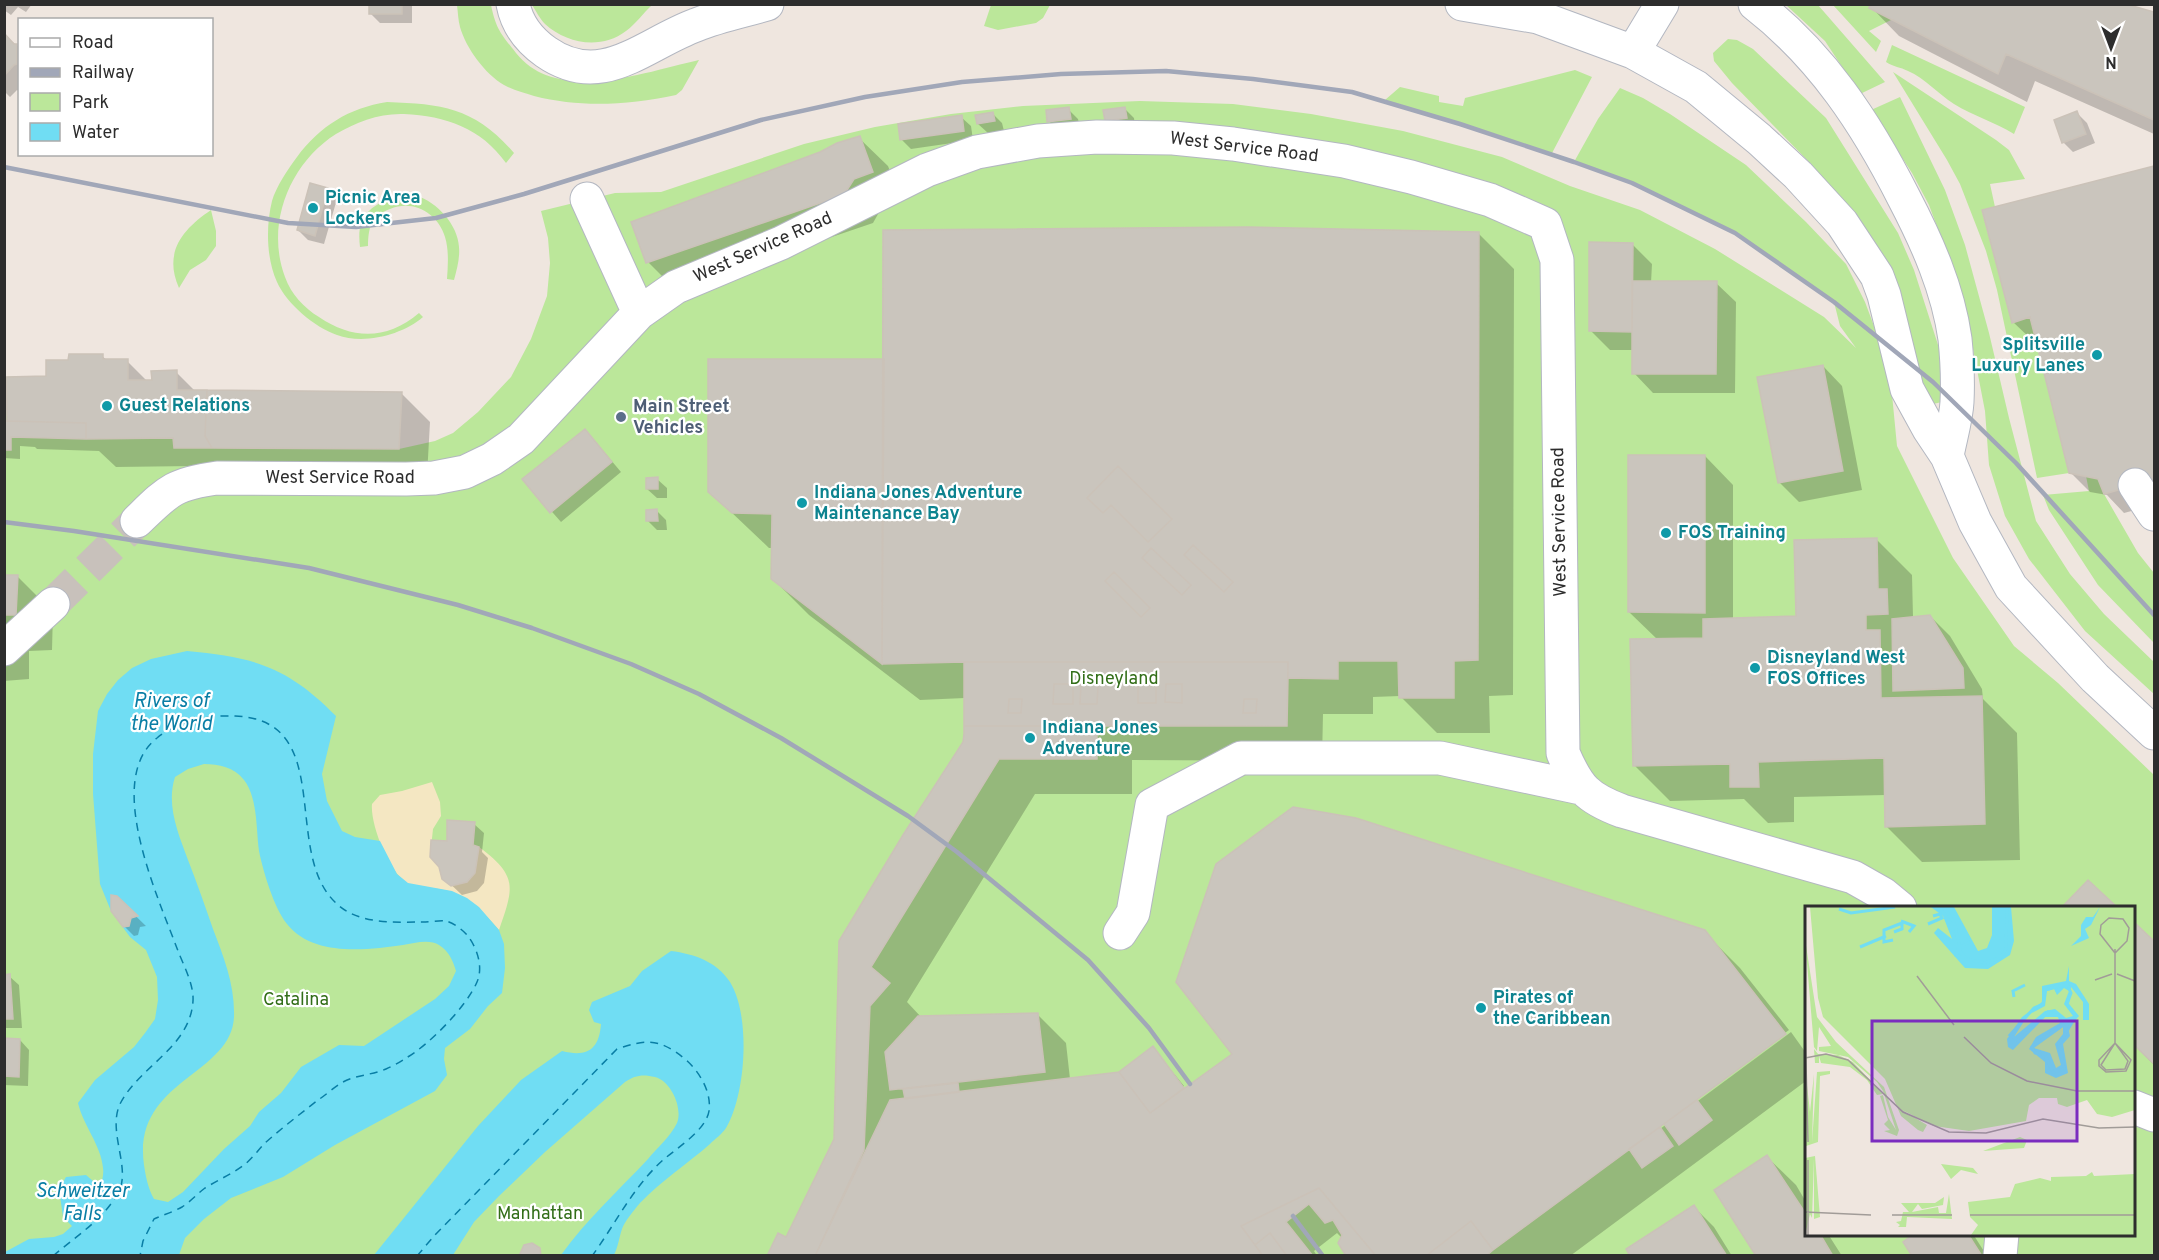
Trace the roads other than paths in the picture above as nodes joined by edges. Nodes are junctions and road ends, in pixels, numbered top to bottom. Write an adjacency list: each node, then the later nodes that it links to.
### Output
1 (513, 4): 2 (lane)
2 (767, 4)
3 (1462, 4): 6 (lane)
4 (1662, 4): 6 (lane)
5 (1755, 4): 9 (lane)
6 (1633, 52): 9 (lane)
7 (587, 199): 8 (lane)
8 (639, 313): 12 (lane, West Service Road); 16 (lane, West Service Road)
9 (1947, 456): 15 (lane)
10 (2135, 485): 11 (lane)
11 (2154, 514)
12 (137, 521)
13 (53, 604): 14 (lane)
14 (4, 649)
15 (2154, 733)
16 (1581, 788): 17 (lane, West Service Road); 18 (lane)
17 (1897, 906)
18 (1120, 933)
19 (2135, 1108): 20 (lane)
20 (2154, 1115)
21 (2002, 1236): 22 (lane)
22 (2000, 1256)

